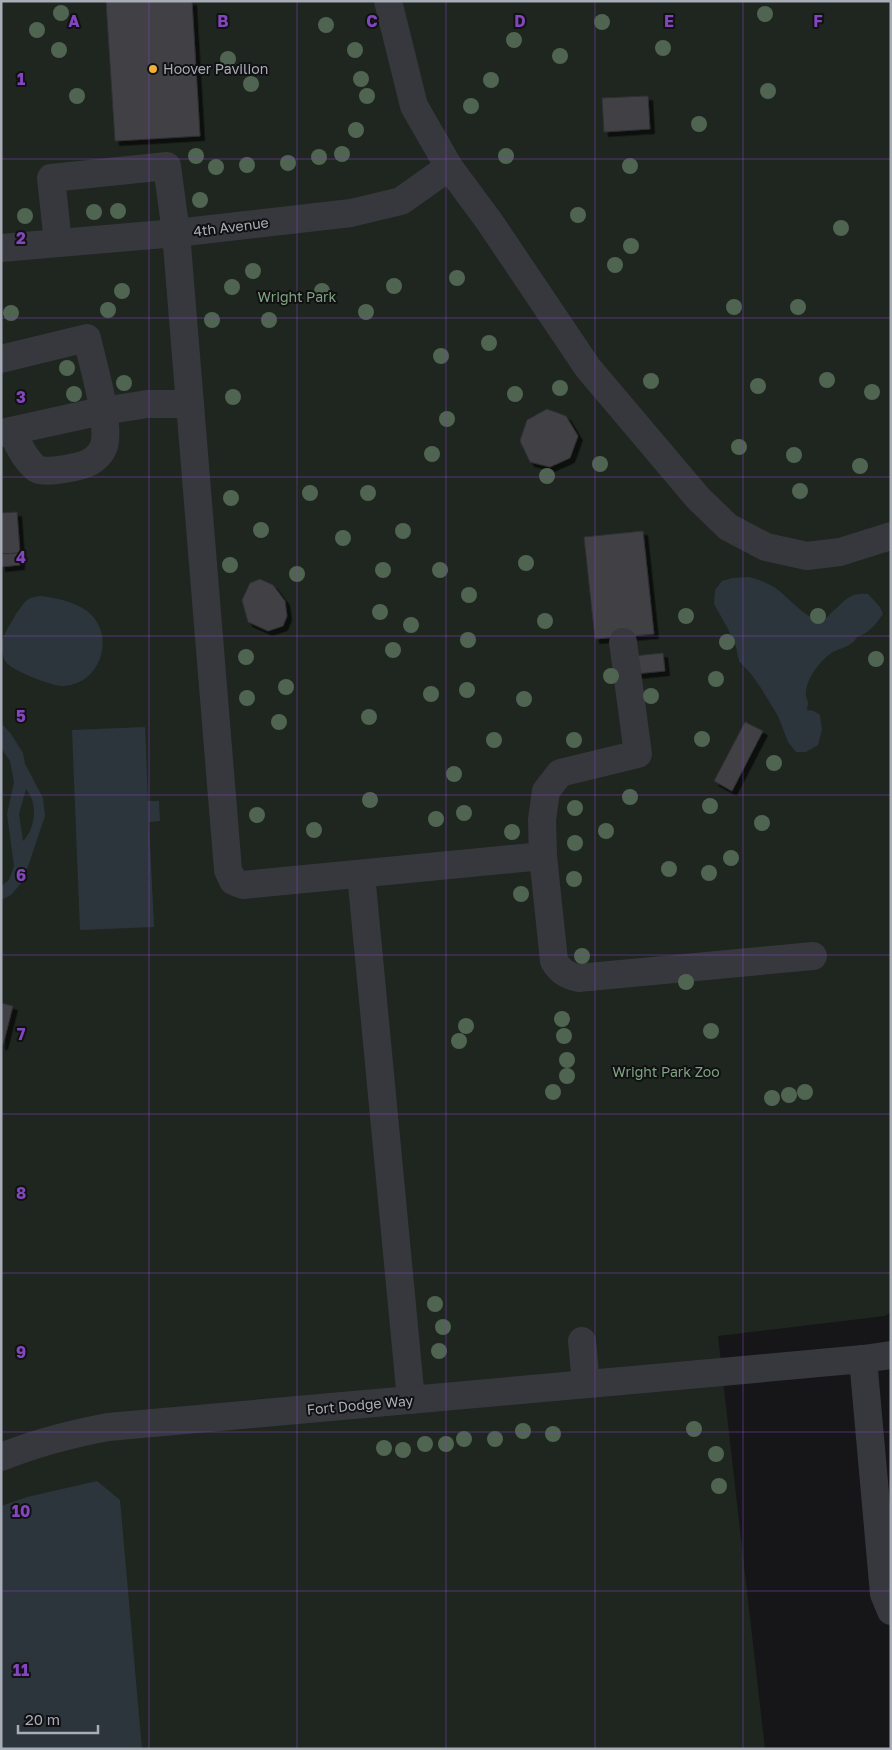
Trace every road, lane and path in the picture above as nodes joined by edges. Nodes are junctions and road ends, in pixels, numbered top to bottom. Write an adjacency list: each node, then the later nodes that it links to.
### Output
1 (388, 1): 2 (street)
2 (449, 167): 3 (street, 4th Avenue); 10 (street)
3 (176, 233): 4 (street, 4th Avenue); 4 (street); 7 (street)
4 (58, 243): 5 (street, 4th Avenue)
5 (1, 248)
6 (1, 359): 8 (street)
7 (190, 404): 8 (street); 13 (street)
8 (103, 411): 9 (street); 9 (street)
9 (6, 432)
10 (891, 536)
11 (623, 642): 12 (street)
12 (543, 856): 13 (street); 14 (street)
13 (361, 874): 19 (street)
14 (813, 956)
15 (582, 1341): 18 (street)
16 (891, 1355): 17 (street, Fort Dodge Way)
17 (863, 1359): 18 (street, Fort Dodge Way); 20 (street)
18 (586, 1384): 19 (street, Fort Dodge Way)
19 (411, 1400): 21 (street, Fort Dodge Way)
20 (880, 1424): 22 (street)
21 (1, 1457)
22 (891, 1611)

